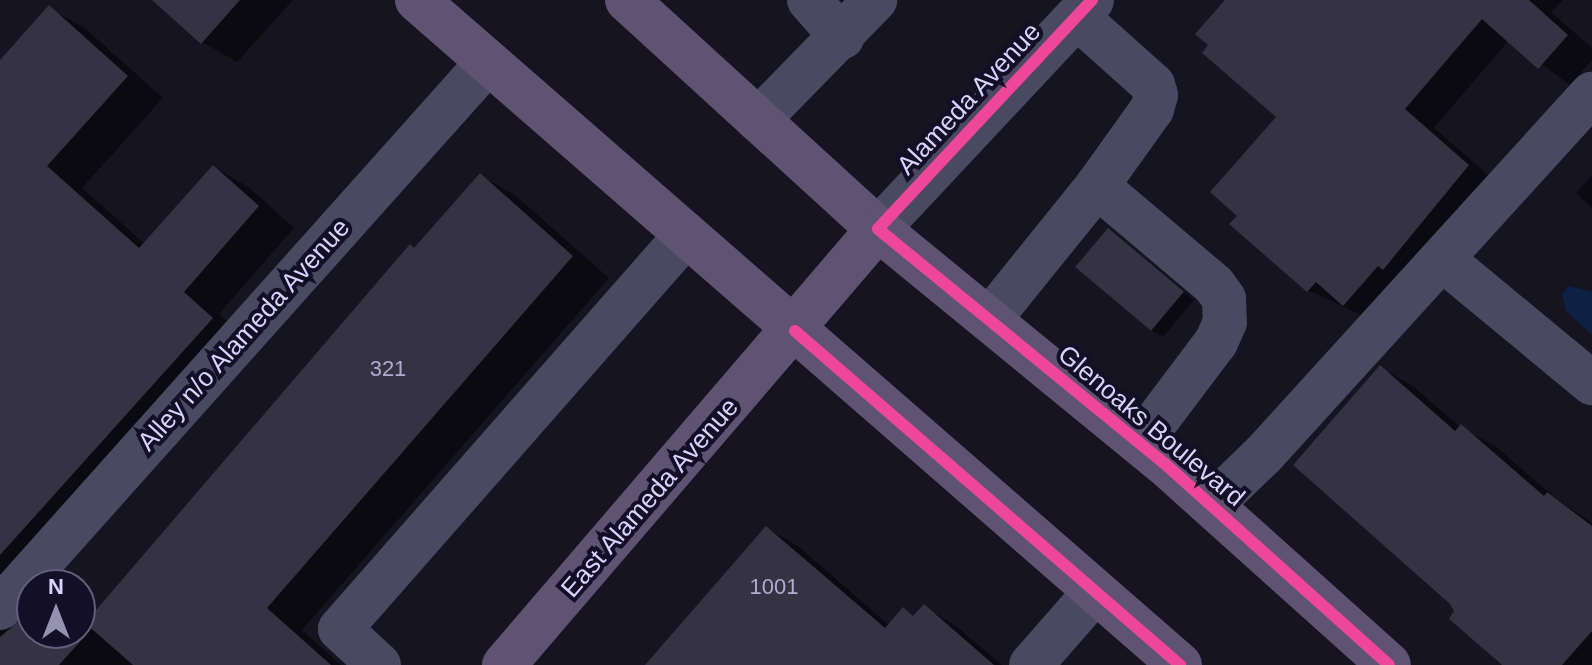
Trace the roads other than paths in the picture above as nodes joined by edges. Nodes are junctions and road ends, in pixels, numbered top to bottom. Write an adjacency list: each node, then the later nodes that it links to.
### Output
1 (417, 0): 7 (main road)
2 (627, 0): 9 (main road, Glenoaks Boulevard)
3 (809, 0): 6 (street)
4 (875, 0): 6 (street)
5 (1085, 8): 10 (street); 11 (street, Alameda Avenue)
6 (842, 37): 9 (street)
7 (488, 62): 12 (main road); 20 (street, Alley n/o Alameda Avenue)
8 (1592, 94): 13 (street)
9 (758, 120): 11 (main road, Glenoaks Boulevard)
10 (1097, 186): 14 (street); 17 (street)
11 (878, 229): 14 (main road, Glenoaks Boulevard); 15 (main road, Alameda Avenue)
12 (686, 235): 15 (main road); 21 (street)
13 (1442, 259): 16 (street); 18 (street)
14 (989, 320): 17 (main road, Glenoaks Boulevard)
15 (795, 331): 19 (main road); 22 (main road, East Alameda Avenue)
16 (1592, 383)
17 (1140, 443): 18 (main road, Glenoaks Boulevard)
18 (1212, 504): 25 (main road, Glenoaks Boulevard)
19 (1095, 592): 23 (street); 24 (main road)
20 (0, 608)
21 (379, 665)
22 (504, 665)
23 (1031, 665)
24 (1180, 665)
25 (1389, 665)

